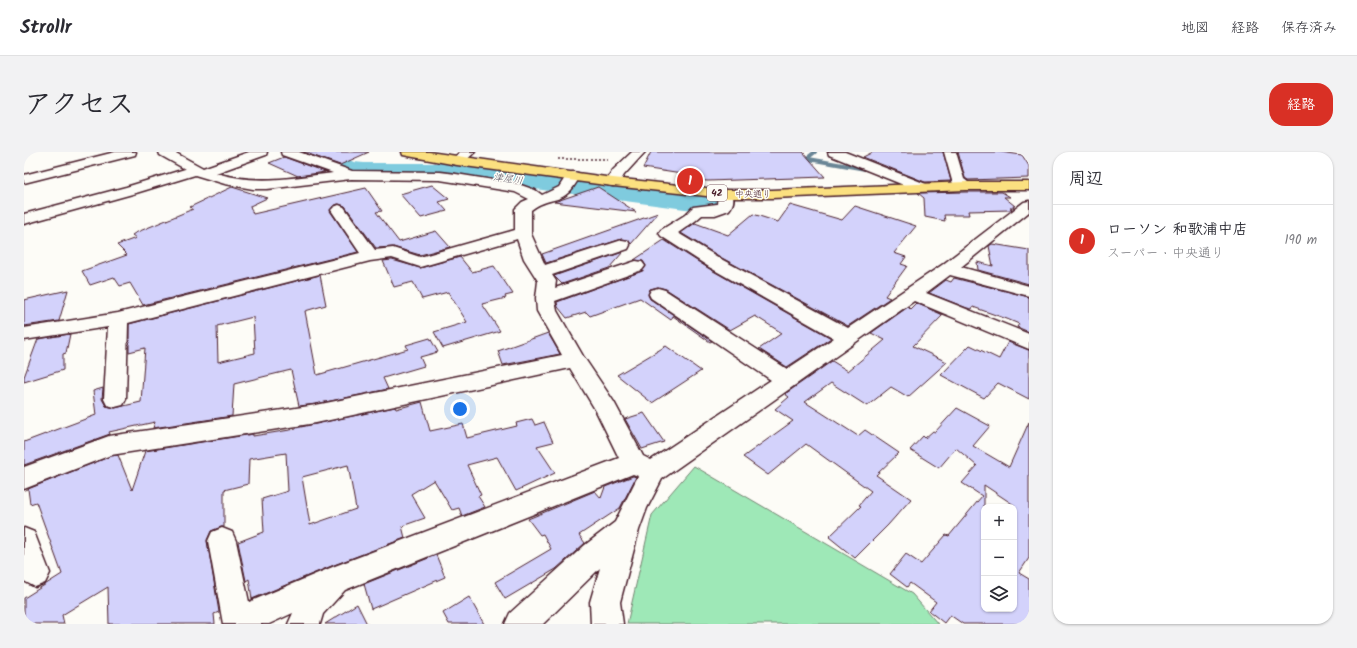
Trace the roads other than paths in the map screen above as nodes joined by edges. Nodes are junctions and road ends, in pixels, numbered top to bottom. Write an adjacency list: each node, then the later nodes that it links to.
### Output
1 (130, 152): 13 (street)
2 (165, 152): 11 (street)
3 (261, 152): 11 (street)
4 (287, 152): 12 (street)
5 (408, 152): 10 (highway, 中央通り / 42)
6 (469, 152): 10 (street)
7 (834, 152): 18 (street)
8 (950, 152): 16 (street)
9 (636, 156): 14 (street)
10 (457, 161): 15 (highway, 中央通り / 42)
11 (199, 171): 12 (street); 23 (street)
12 (350, 175): 20 (street)
13 (24, 179)
14 (613, 182): 15 (highway, 中央通り / 42); 19 (highway, 中央通り / 42)
15 (569, 183): 20 (street)
16 (966, 186): 17 (highway, 中央通り / 42); 18 (highway, 中央通り / 42)
17 (1029, 186)
18 (921, 188): 19 (highway, 中央通り / 42)
19 (725, 194): 36 (street)
20 (540, 200): 24 (street)
21 (1029, 205): 28 (street)
22 (339, 210): 26 (street)
23 (24, 219)
24 (522, 234): 26 (street); 29 (street)
25 (622, 245): 29 (street)
26 (370, 256): 34 (street)
27 (636, 266): 33 (street)
28 (948, 269): 30 (street); 32 (street)
29 (542, 272): 33 (street)
30 (1029, 291)
31 (658, 294): 39 (street)
32 (912, 294): 36 (street); 37 (street)
33 (544, 298): 38 (street)
34 (118, 319): 35 (street); 40 (street)
35 (24, 334)
36 (848, 337): 39 (street)
37 (1029, 342)
38 (575, 360): 41 (street); 42 (street)
39 (787, 380): 41 (street)
40 (115, 399)
41 (644, 467): 43 (street); 47 (street)
42 (24, 478)
43 (625, 530): 49 (street); 50 (street)
44 (24, 541): 46 (street)
45 (222, 541): 47 (street)
46 (35, 573)
47 (335, 580): 48 (street)
48 (304, 624)
49 (521, 624)
50 (607, 624)

